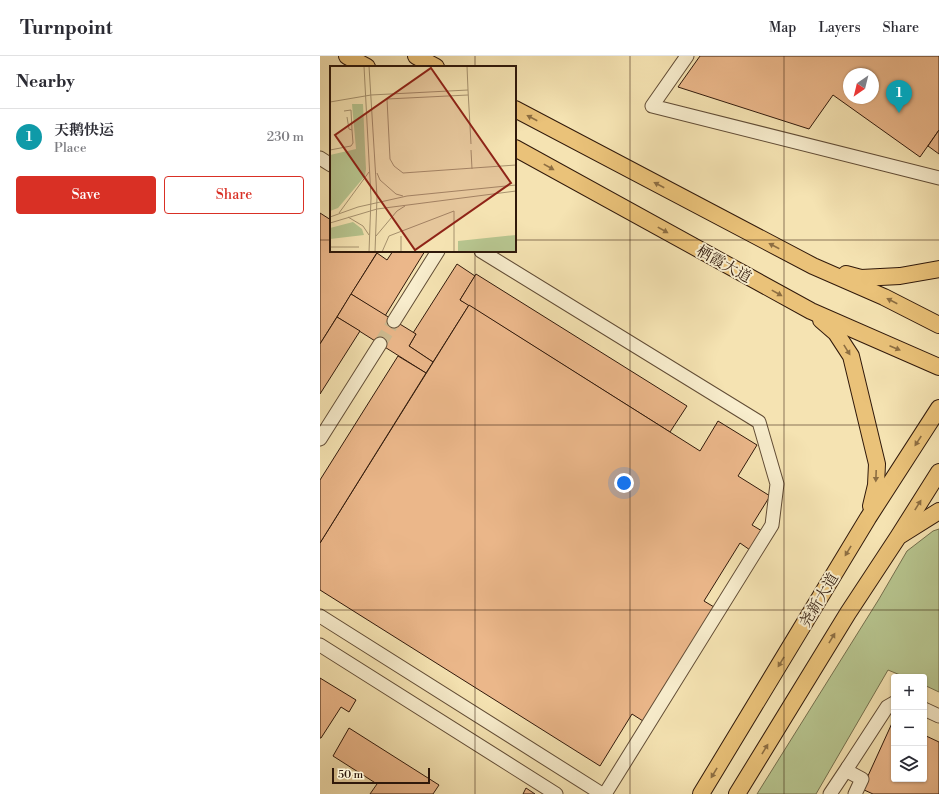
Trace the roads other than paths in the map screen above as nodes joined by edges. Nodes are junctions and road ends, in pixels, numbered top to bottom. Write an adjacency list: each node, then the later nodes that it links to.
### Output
1 (347, 56): 4 (main road)
2 (416, 56): 5 (main road)
3 (687, 56): 10 (lane)
4 (365, 66)
5 (434, 66)
6 (516, 110): 13 (main road, one-way to 6)
7 (516, 149): 15 (main road, 栖霞大道, one-way to 15)
8 (320, 158): 9 (lane)
9 (330, 163)
10 (939, 178)
11 (437, 252): 16 (lane)
12 (483, 252): 33 (lane)
13 (813, 266): 14 (main road); 17 (main road, one-way to 13)
14 (939, 269)
15 (811, 311): 19 (main road, 栖霞大道, one-way to 19); 24 (main road, one-way to 24)
16 (394, 321)
17 (939, 325)
18 (380, 344): 21 (lane)
19 (939, 367)
20 (939, 408): 24 (main road, 尧新大道, one-way to 24)
21 (320, 439)
22 (939, 472): 25 (main road, 尧新大道, one-way to 22)
23 (939, 512): 25 (main road)
24 (868, 518): 34 (main road, 尧新大道, one-way to 34)
25 (898, 537): 35 (main road, 尧新大道, one-way to 25)
26 (320, 616): 33 (lane)
27 (320, 645): 32 (lane)
28 (891, 705): 31 (lane)
29 (926, 710): 30 (lane)
30 (939, 716)
31 (848, 767): 36 (lane); 37 (lane)
32 (556, 794)
33 (604, 794)
34 (702, 794)
35 (737, 794)
36 (830, 794)
37 (855, 794)

